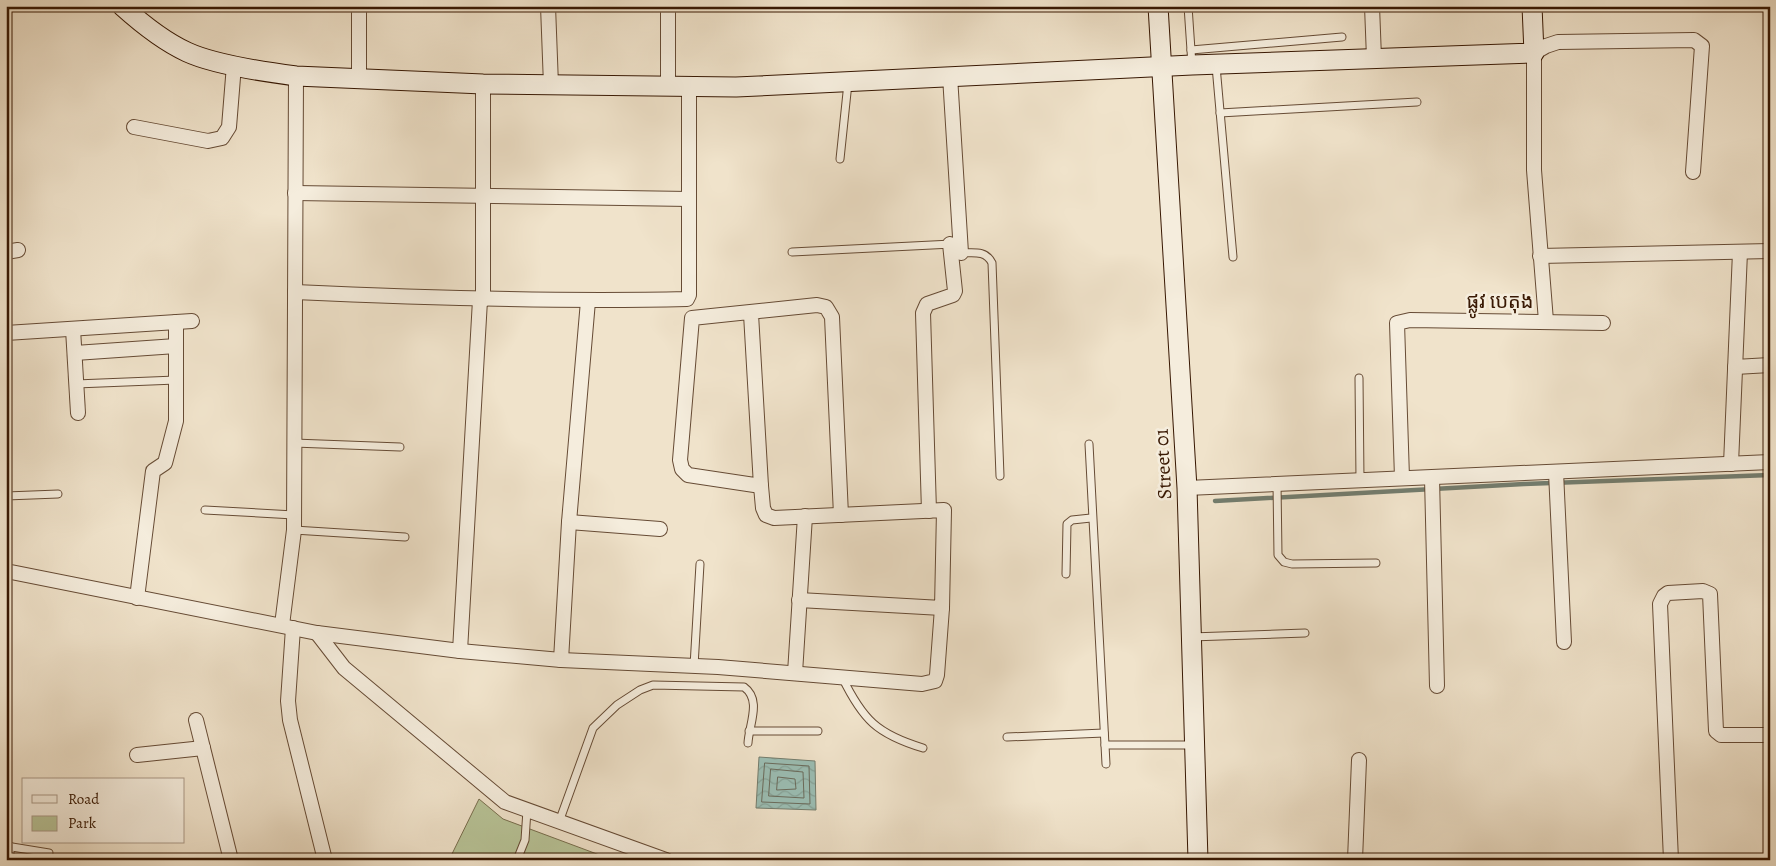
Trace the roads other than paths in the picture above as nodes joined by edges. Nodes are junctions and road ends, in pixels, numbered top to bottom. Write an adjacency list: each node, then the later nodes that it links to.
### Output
1 (122, 6): 14 (street)
2 (359, 6): 18 (street)
3 (548, 6): 21 (street)
4 (668, 6): 22 (street)
5 (1158, 6): 15 (street, Street 01)
6 (1188, 6): 11 (lane)
7 (1372, 6): 12 (street)
8 (1532, 6): 10 (street)
9 (1342, 37): 11 (lane)
10 (1534, 53): 12 (street); 28 (street); 36 (street)
11 (1192, 57): 13 (street); 15 (street)
12 (1374, 58): 13 (street)
13 (1216, 64): 25 (lane)
14 (234, 65): 16 (street); 26 (street)
15 (1161, 66): 17 (street); 67 (street, Street 01)
16 (296, 76): 18 (street); 29 (street)
17 (950, 76): 19 (street); 32 (street)
18 (359, 78): 20 (street)
19 (848, 83): 23 (street); 27 (lane)
20 (483, 84): 21 (street); 30 (street)
21 (551, 85): 22 (street)
22 (668, 87): 23 (street)
23 (690, 87): 31 (street)
24 (1418, 102): 25 (lane)
25 (1220, 113): 37 (lane)
26 (134, 127)
27 (840, 159)
28 (1693, 172)
29 (295, 193): 30 (street); 38 (street)
30 (484, 194): 31 (street); 39 (street)
31 (689, 199): 40 (street)
32 (957, 246): 34 (lane); 62 (lane); 72 (street)
33 (1770, 251): 35 (street)
34 (792, 252)
35 (1740, 252): 36 (street); 51 (street)
36 (1540, 256): 42 (street)
37 (1233, 257)
38 (295, 292): 39 (street); 56 (street)
39 (482, 300): 40 (street); 92 (street)
40 (588, 302): 77 (street)
41 (751, 314): 65 (street); 65 (street); 73 (street)
42 (1546, 321): 45 (street, ផ្លូវ បេតុង); 63 (street, ផ្លូវ បេតុង)
43 (176, 322): 44 (street); 46 (street); 48 (street)
44 (192, 322)
45 (1603, 323)
46 (74, 328): 47 (street); 49 (street)
47 (6, 333)
48 (176, 346): 49 (street); 53 (street)
49 (75, 353): 54 (street)
50 (1770, 365): 51 (street)
51 (1735, 367): 60 (street)
52 (1359, 378): 64 (lane)
53 (176, 380): 54 (lane); 84 (street)
54 (76, 384): 55 (street)
55 (78, 414)
56 (293, 443): 58 (lane); 76 (street)
57 (1089, 444): 75 (lane)
58 (400, 447)
59 (1770, 462): 60 (street)
60 (1731, 464): 61 (street)
61 (1557, 474): 66 (street); 91 (street)
62 (1000, 476)
63 (1402, 478): 64 (street); 66 (street)
64 (1360, 480): 68 (street)
65 (761, 486): 74 (street)
66 (1433, 487): 97 (street)
67 (1187, 488): 68 (street); 90 (street, Street 01)
68 (1277, 488): 80 (lane)
69 (58, 494): 70 (lane)
70 (6, 496)
71 (205, 510): 76 (lane)
72 (930, 511): 73 (street); 86 (street)
73 (841, 514): 74 (street)
74 (805, 516): 85 (street)
75 (1091, 518): 83 (lane); 101 (lane)
76 (294, 522): 79 (lane); 87 (street)
77 (569, 522): 78 (street); 93 (street)
78 (660, 528)
79 (405, 537)
80 (1376, 563)
81 (700, 564): 94 (lane)
82 (6, 571): 84 (street)
83 (1066, 574)
84 (137, 598): 87 (street)
85 (799, 600): 86 (street); 95 (street)
86 (942, 608): 96 (street)
87 (287, 626): 88 (street); 118 (street)
88 (317, 633): 92 (street); 112 (street)
89 (1306, 633): 90 (lane)
90 (1191, 638): 106 (street, Street 01)
91 (1564, 642)
92 (460, 651): 93 (street)
93 (561, 660): 94 (street)
94 (694, 666): 95 (street)
95 (794, 673): 96 (street)
96 (842, 677): 108 (lane)
97 (1437, 686)
98 (196, 720): 107 (street)
99 (749, 731): 100 (lane); 104 (lane); 113 (lane)
100 (818, 731)
101 (1104, 733): 103 (lane); 105 (lane)
102 (1770, 735): 123 (street)
103 (1008, 737)
104 (748, 743)
105 (1105, 745): 106 (lane); 111 (lane)
106 (1194, 745): 121 (street, Street 01)
107 (203, 748): 109 (street); 117 (street)
108 (923, 748)
109 (136, 755)
110 (1358, 760): 122 (street)
111 (1106, 764)
112 (527, 810): 113 (street); 119 (lane)
113 (559, 822): 120 (street)
114 (8, 846): 115 (lane); 116 (lane)
115 (49, 853)
116 (10, 860)
117 (231, 860)
118 (325, 860)
119 (517, 860)
120 (666, 860)
121 (1198, 860)
122 (1355, 860)
123 (1671, 860)

